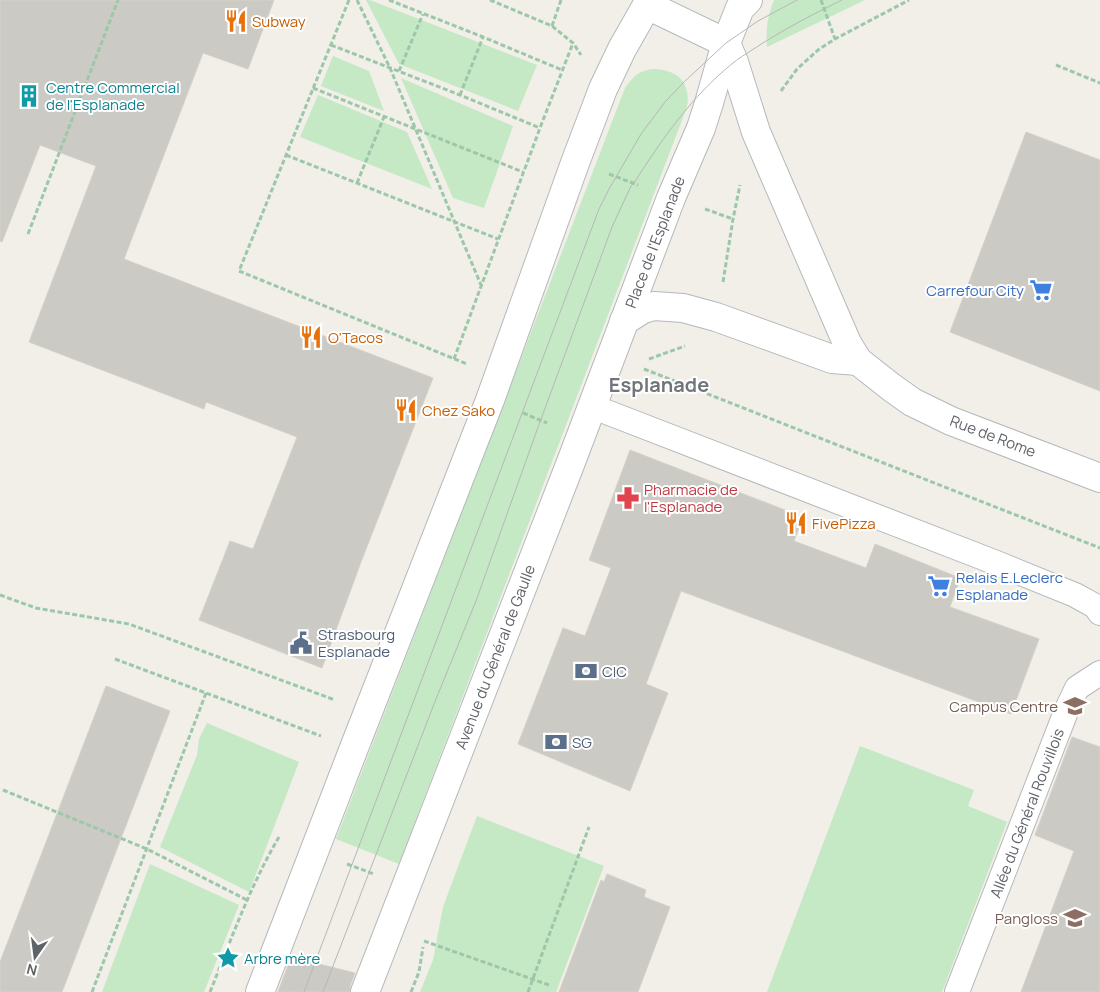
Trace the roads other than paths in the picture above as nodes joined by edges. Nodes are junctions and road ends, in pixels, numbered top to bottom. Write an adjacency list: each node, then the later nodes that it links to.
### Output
1 (748, 0): 3 (street, Place de l'Esplanade)
2 (645, 2): 3 (street); 10 (street)
3 (726, 43): 4 (street, Place de l'Esplanade); 5 (street)
4 (624, 321): 5 (street, Place de l'Esplanade); 6 (street, Avenue du Général de Gaulle)
5 (858, 361): 7 (street, Rue de Rome)
6 (592, 406): 8 (lane); 11 (street, Avenue du Général de Gaulle)
7 (1100, 478)
8 (1100, 613)
9 (1100, 673): 12 (lane, Allée du Général Rouvillois)
10 (260, 992)
11 (365, 992)
12 (957, 992)

